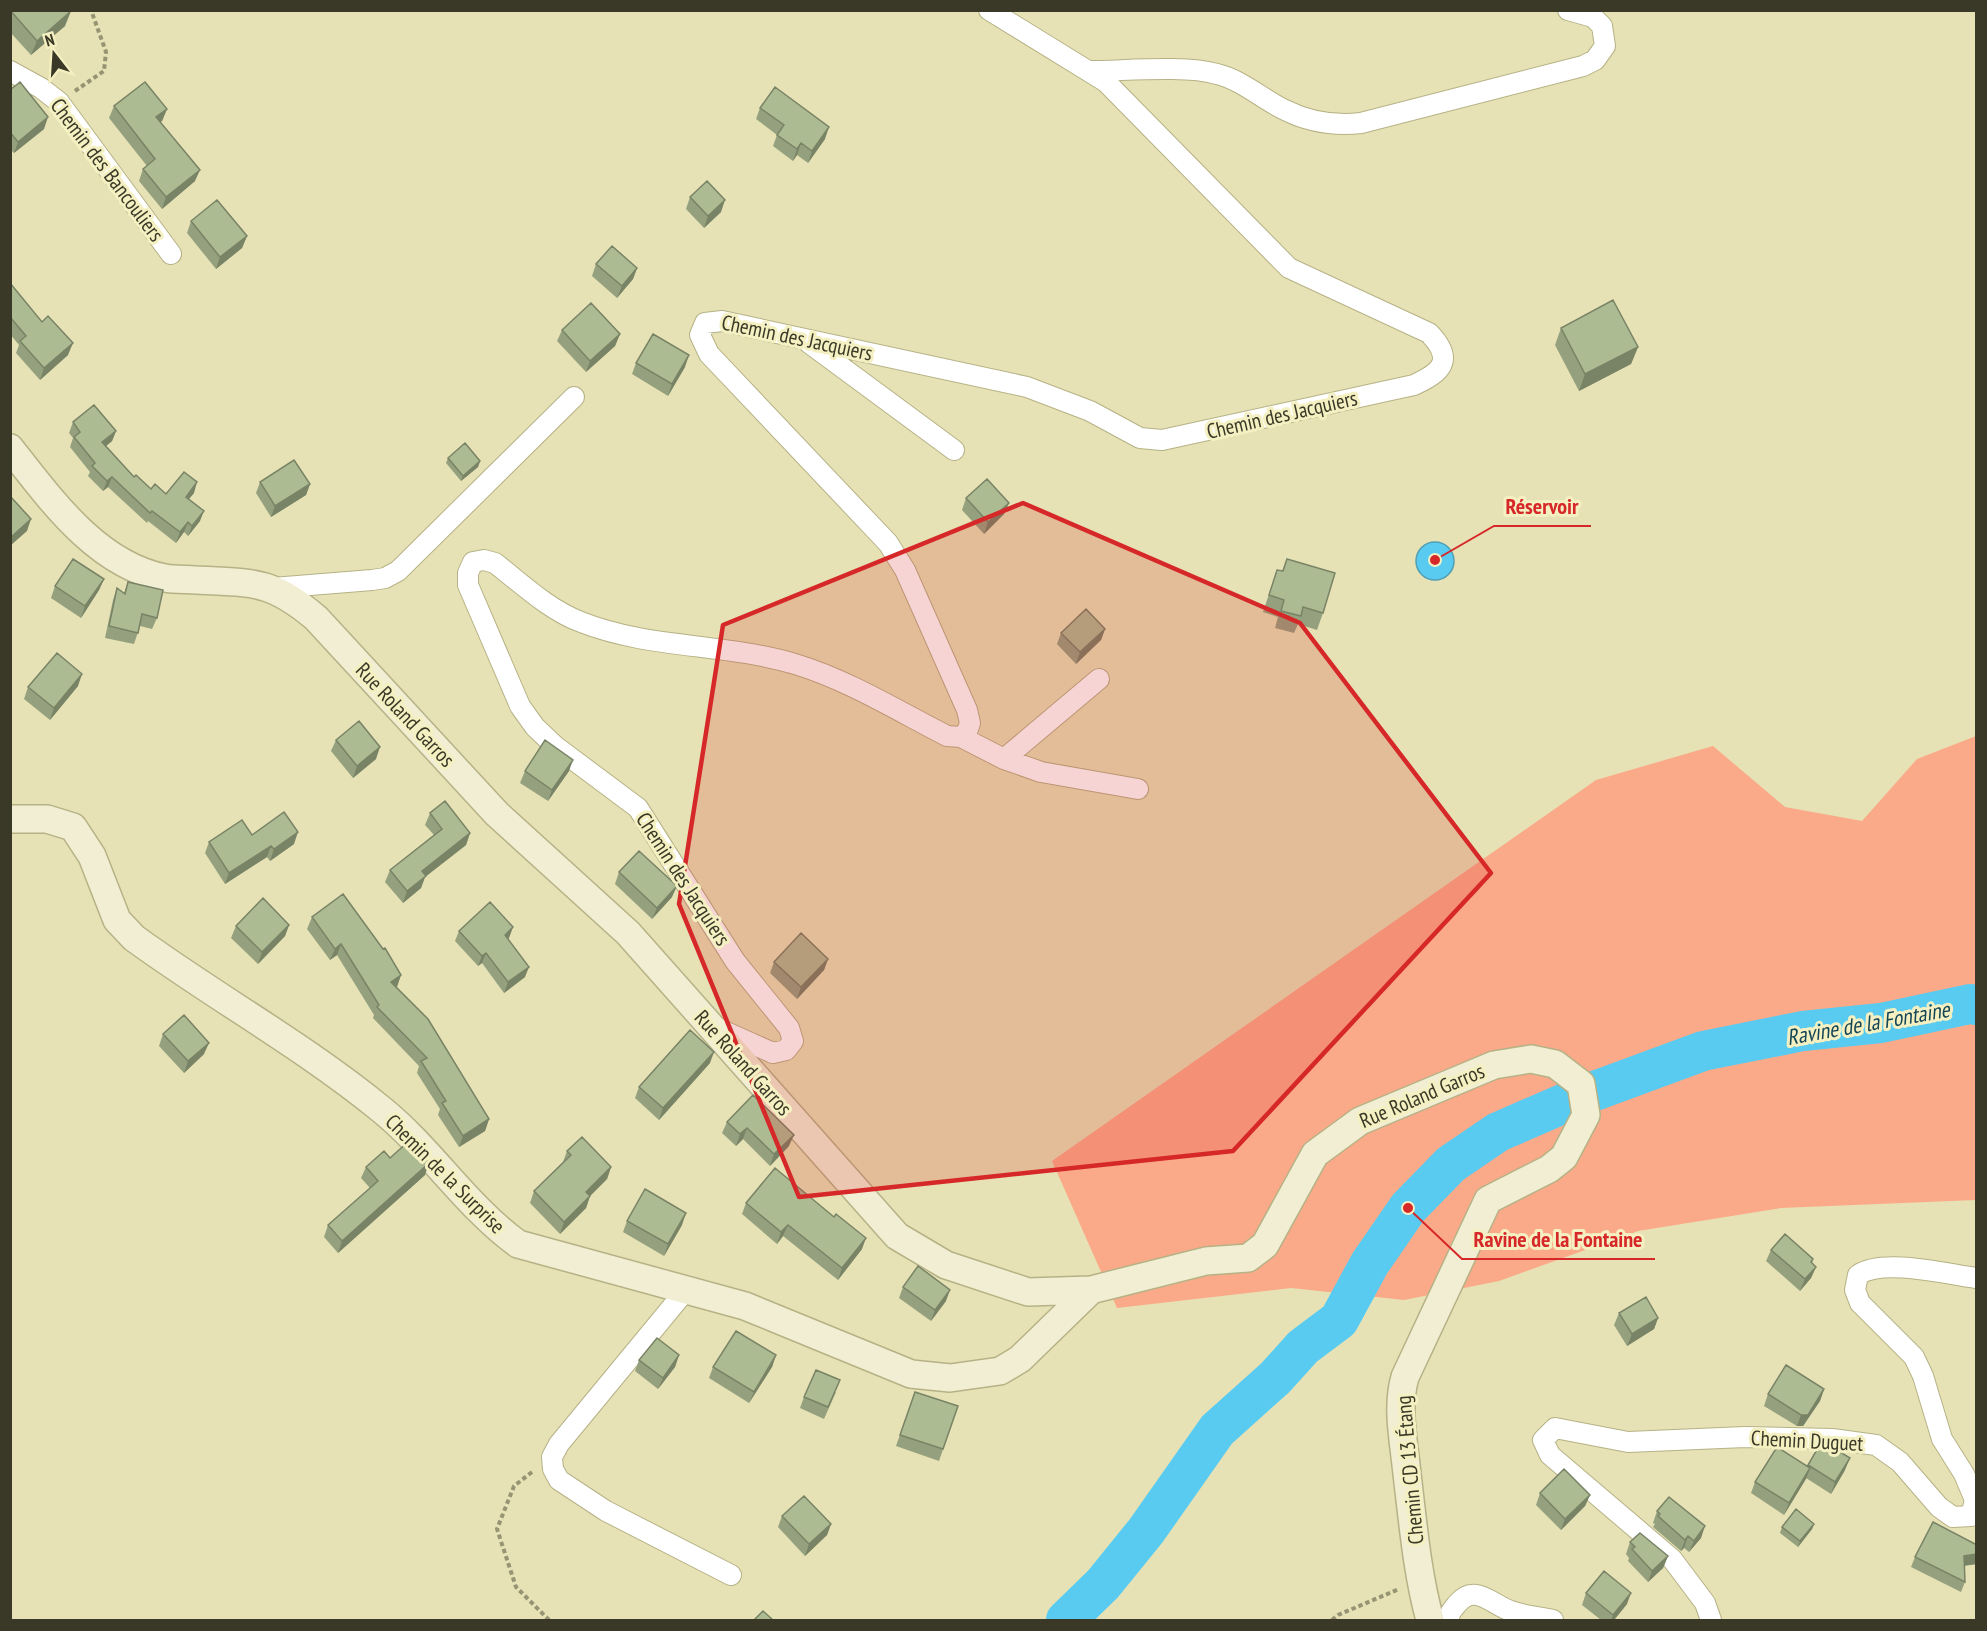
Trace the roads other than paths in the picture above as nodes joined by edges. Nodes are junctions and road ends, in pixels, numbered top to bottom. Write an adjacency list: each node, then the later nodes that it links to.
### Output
1 (989, 10): 4 (street)
2 (1568, 10): 4 (street)
3 (10, 70): 5 (street, Chemin des Bancouliers)
4 (1089, 71): 6 (street, Chemin des Jacquiers)
5 (171, 254)
6 (803, 338): 9 (street); 12 (street, Chemin des Jacquiers)
7 (574, 397): 10 (street)
8 (10, 448): 10 (main road, Rue Roland Garros)
9 (954, 450)
10 (273, 588): 16 (main road, Rue Roland Garros)
11 (1099, 679): 13 (street)
12 (961, 736): 13 (street); 16 (street, Chemin des Jacquiers)
13 (1004, 759): 14 (street)
14 (1138, 789)
15 (10, 819): 19 (main road, Chemin de la Surprise)
16 (708, 1024): 20 (main road, Rue Roland Garros)
17 (1555, 1064): 20 (main road, Rue Roland Garros); 22 (main road, Chemin CD 13 Étang)
18 (1977, 1278): 25 (street, Chemin Duguet)
19 (686, 1290): 20 (main road, Chemin de la Surprise); 21 (street)
20 (1091, 1290)
21 (731, 1575)
22 (1430, 1620)
23 (1449, 1620): 24 (street)
24 (1552, 1620)
25 (1711, 1620)

